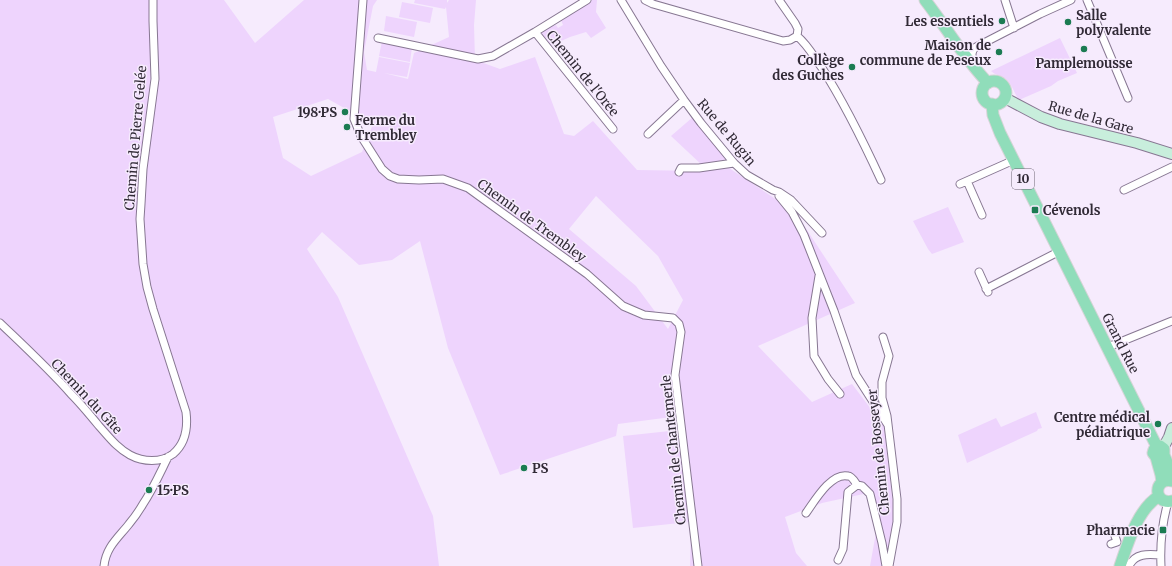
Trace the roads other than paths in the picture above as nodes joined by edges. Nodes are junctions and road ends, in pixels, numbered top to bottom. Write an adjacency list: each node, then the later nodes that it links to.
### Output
1 (153, 0): 45 (street, Chemin de Pierre Gelée)
2 (363, 0): 38 (street, Chemin de Trembley)
3 (587, 0): 12 (street)
4 (621, 0): 19 (street, Rue de Rugin)
5 (645, 0): 13 (street)
6 (780, 0): 13 (street)
7 (925, 0): 15 (main road)
8 (1005, 0): 11 (street)
9 (1071, 0): 11 (street)
10 (1087, 0): 18 (street)
11 (1014, 28): 15 (street)
12 (535, 32): 14 (street); 21 (street, Chemin de l'Orée)
13 (797, 36): 28 (street)
14 (378, 38)
15 (977, 72): 16 (main road)
16 (988, 84): 17 (main road); 20 (main road)
17 (1005, 98): 20 (main road); 23 (main road, Rue de la Gare)
18 (1128, 98)
19 (684, 100): 22 (street, Rue de Rugin); 25 (street, Rue de Rugin)
20 (992, 104): 24 (main road, 10)
21 (613, 129)
22 (648, 134)
23 (1172, 154)
24 (1014, 160): 31 (street); 33 (main road, 10)
25 (734, 163): 27 (street); 29 (street, Rue de Rugin)
26 (1172, 168): 30 (street)
27 (679, 172)
28 (882, 180)
29 (773, 190): 32 (street, Rue de Rugin); 35 (street, Rue de Rugin)
30 (1124, 190)
31 (982, 215)
32 (822, 233)
33 (1060, 251): 34 (street); 40 (main road, Grand Rue / 10)
34 (979, 272)
35 (819, 276): 41 (street, Rue de Rugin); 42 (street)
36 (1172, 322): 40 (street)
37 (0, 323): 45 (street, Chemin du Gîte)
38 (681, 332): 56 (street, Chemin de Chantemerle)
39 (883, 337): 42 (street, Chemin de Bosseyer)
40 (1108, 347): 44 (main road, Grand Rue / 10)
41 (840, 394)
42 (888, 426): 58 (street, Chemin de Bosseyer)
43 (1172, 428): 44 (main road)
44 (1160, 451): 46 (main road, 10); 47 (main road, 10)
45 (168, 457): 55 (street, Chemin de Pierre Gelée)
46 (1172, 474)
47 (1167, 482): 49 (main road)
48 (857, 485): 50 (street); 54 (street); 57 (street)
49 (1166, 500): 53 (street); 59 (main road)
50 (806, 513)
51 (1113, 530): 52 (street)
52 (1111, 544)
53 (1160, 555): 60 (street); 61 (street)
54 (838, 560)
55 (104, 566)
56 (698, 566)
57 (886, 566)
58 (889, 566)
59 (1120, 566)
60 (1129, 566)
61 (1161, 566)

